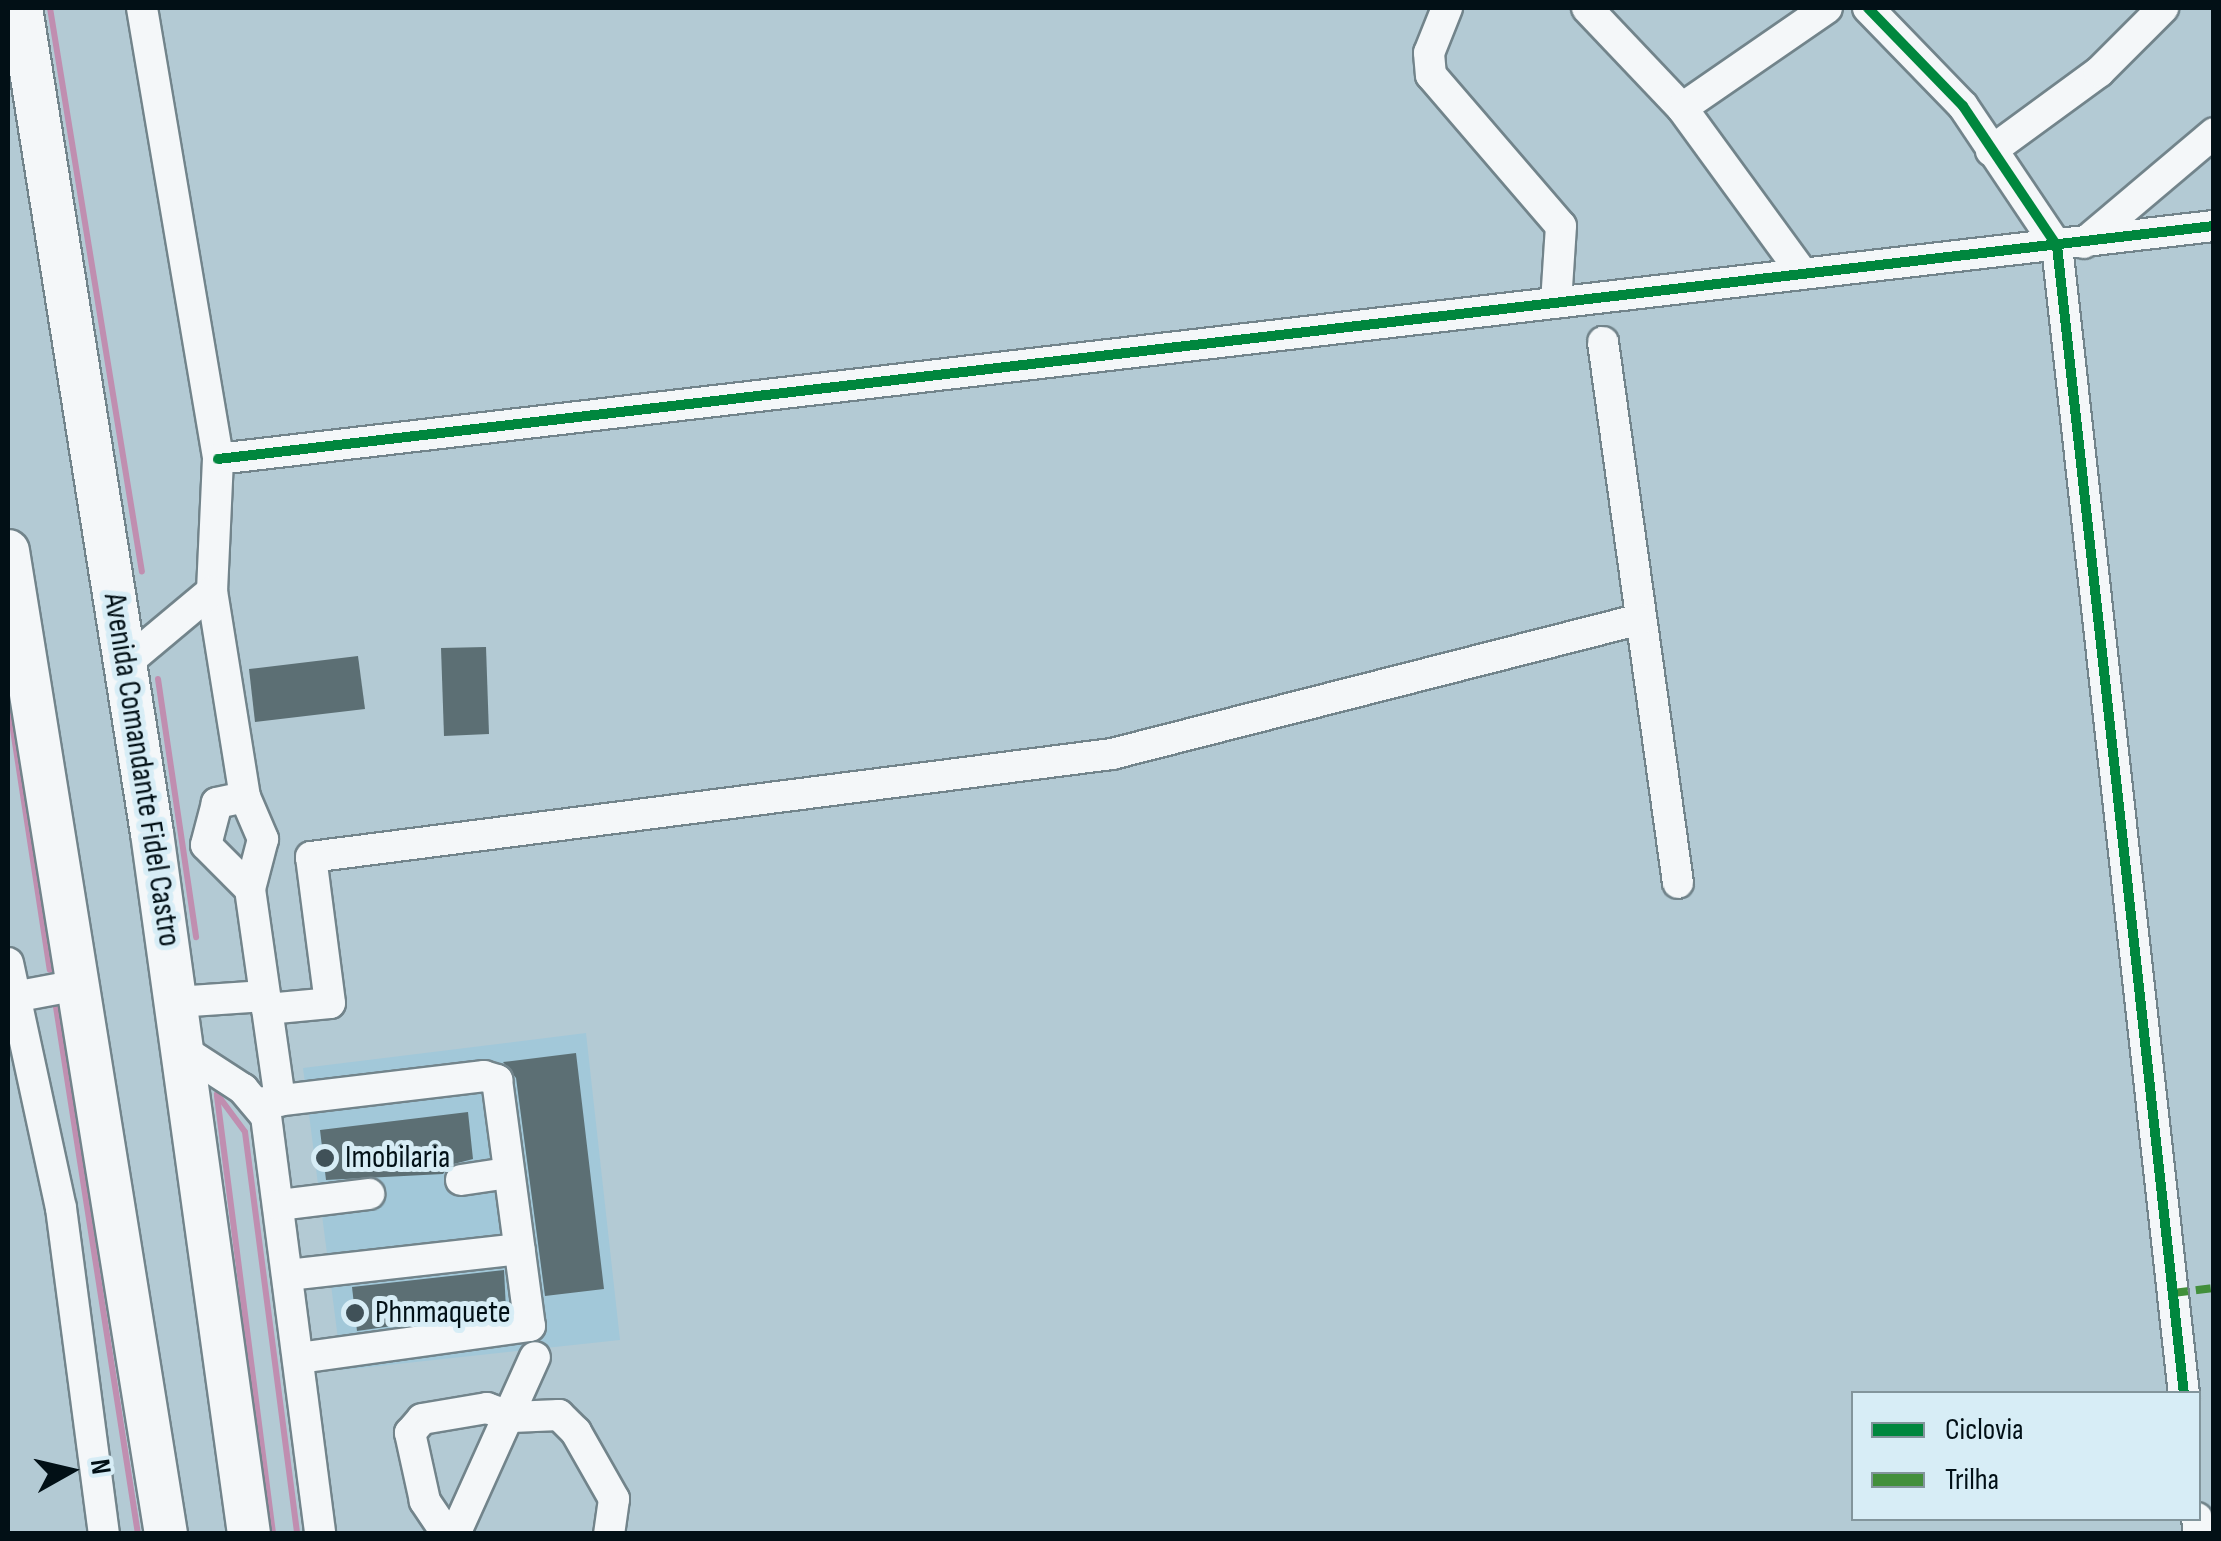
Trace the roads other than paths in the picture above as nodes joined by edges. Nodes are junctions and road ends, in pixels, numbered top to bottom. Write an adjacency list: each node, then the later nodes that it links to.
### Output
1 (21, 8): 20 (highway, Avenida Comandante Fidel Castro)
2 (142, 8): 16 (street)
3 (1447, 8): 14 (street)
4 (1587, 8): 8 (street)
5 (1827, 8): 8 (street)
6 (1868, 8): 10 (street)
7 (2163, 8): 10 (street)
8 (1682, 108): 13 (street)
9 (2214, 133): 12 (street)
10 (1991, 151): 12 (street)
11 (2214, 226): 12 (street)
12 (2071, 245): 13 (street); 39 (street)
13 (1801, 271): 14 (street)
14 (1556, 303): 16 (street)
15 (1603, 342): 19 (street)
16 (218, 459): 18 (street)
17 (8, 551): 25 (highway)
18 (212, 592): 20 (street); 21 (street)
19 (1641, 619): 22 (street); 28 (street)
20 (126, 663): 27 (highway, Avenida Comandante Fidel Castro)
21 (244, 798): 23 (street); 23 (street)
22 (1678, 883)
23 (250, 890): 28 (street)
24 (8, 963): 26 (street)
25 (78, 984): 26 (street); 42 (highway)
26 (14, 997): 41 (street)
27 (176, 1002): 28 (street); 29 (highway, Avenida Comandante Fidel Castro)
28 (266, 1003): 30 (street)
29 (183, 1050): 30 (street); 43 (highway, Avenida Comandante Fidel Castro)
30 (269, 1102): 31 (street); 34 (street)
31 (508, 1173): 32 (street); 35 (street)
32 (461, 1180)
33 (369, 1194): 34 (street)
34 (279, 1204): 36 (street)
35 (520, 1250): 36 (street); 38 (street)
36 (288, 1275): 38 (street)
37 (535, 1357): 40 (street)
38 (298, 1358): 44 (street)
39 (2184, 1391)
40 (512, 1418): 45 (street); 46 (street); 47 (street)
41 (104, 1534)
42 (166, 1534)
43 (250, 1534)
44 (320, 1534)
45 (447, 1534)
46 (455, 1534)
47 (609, 1534)

